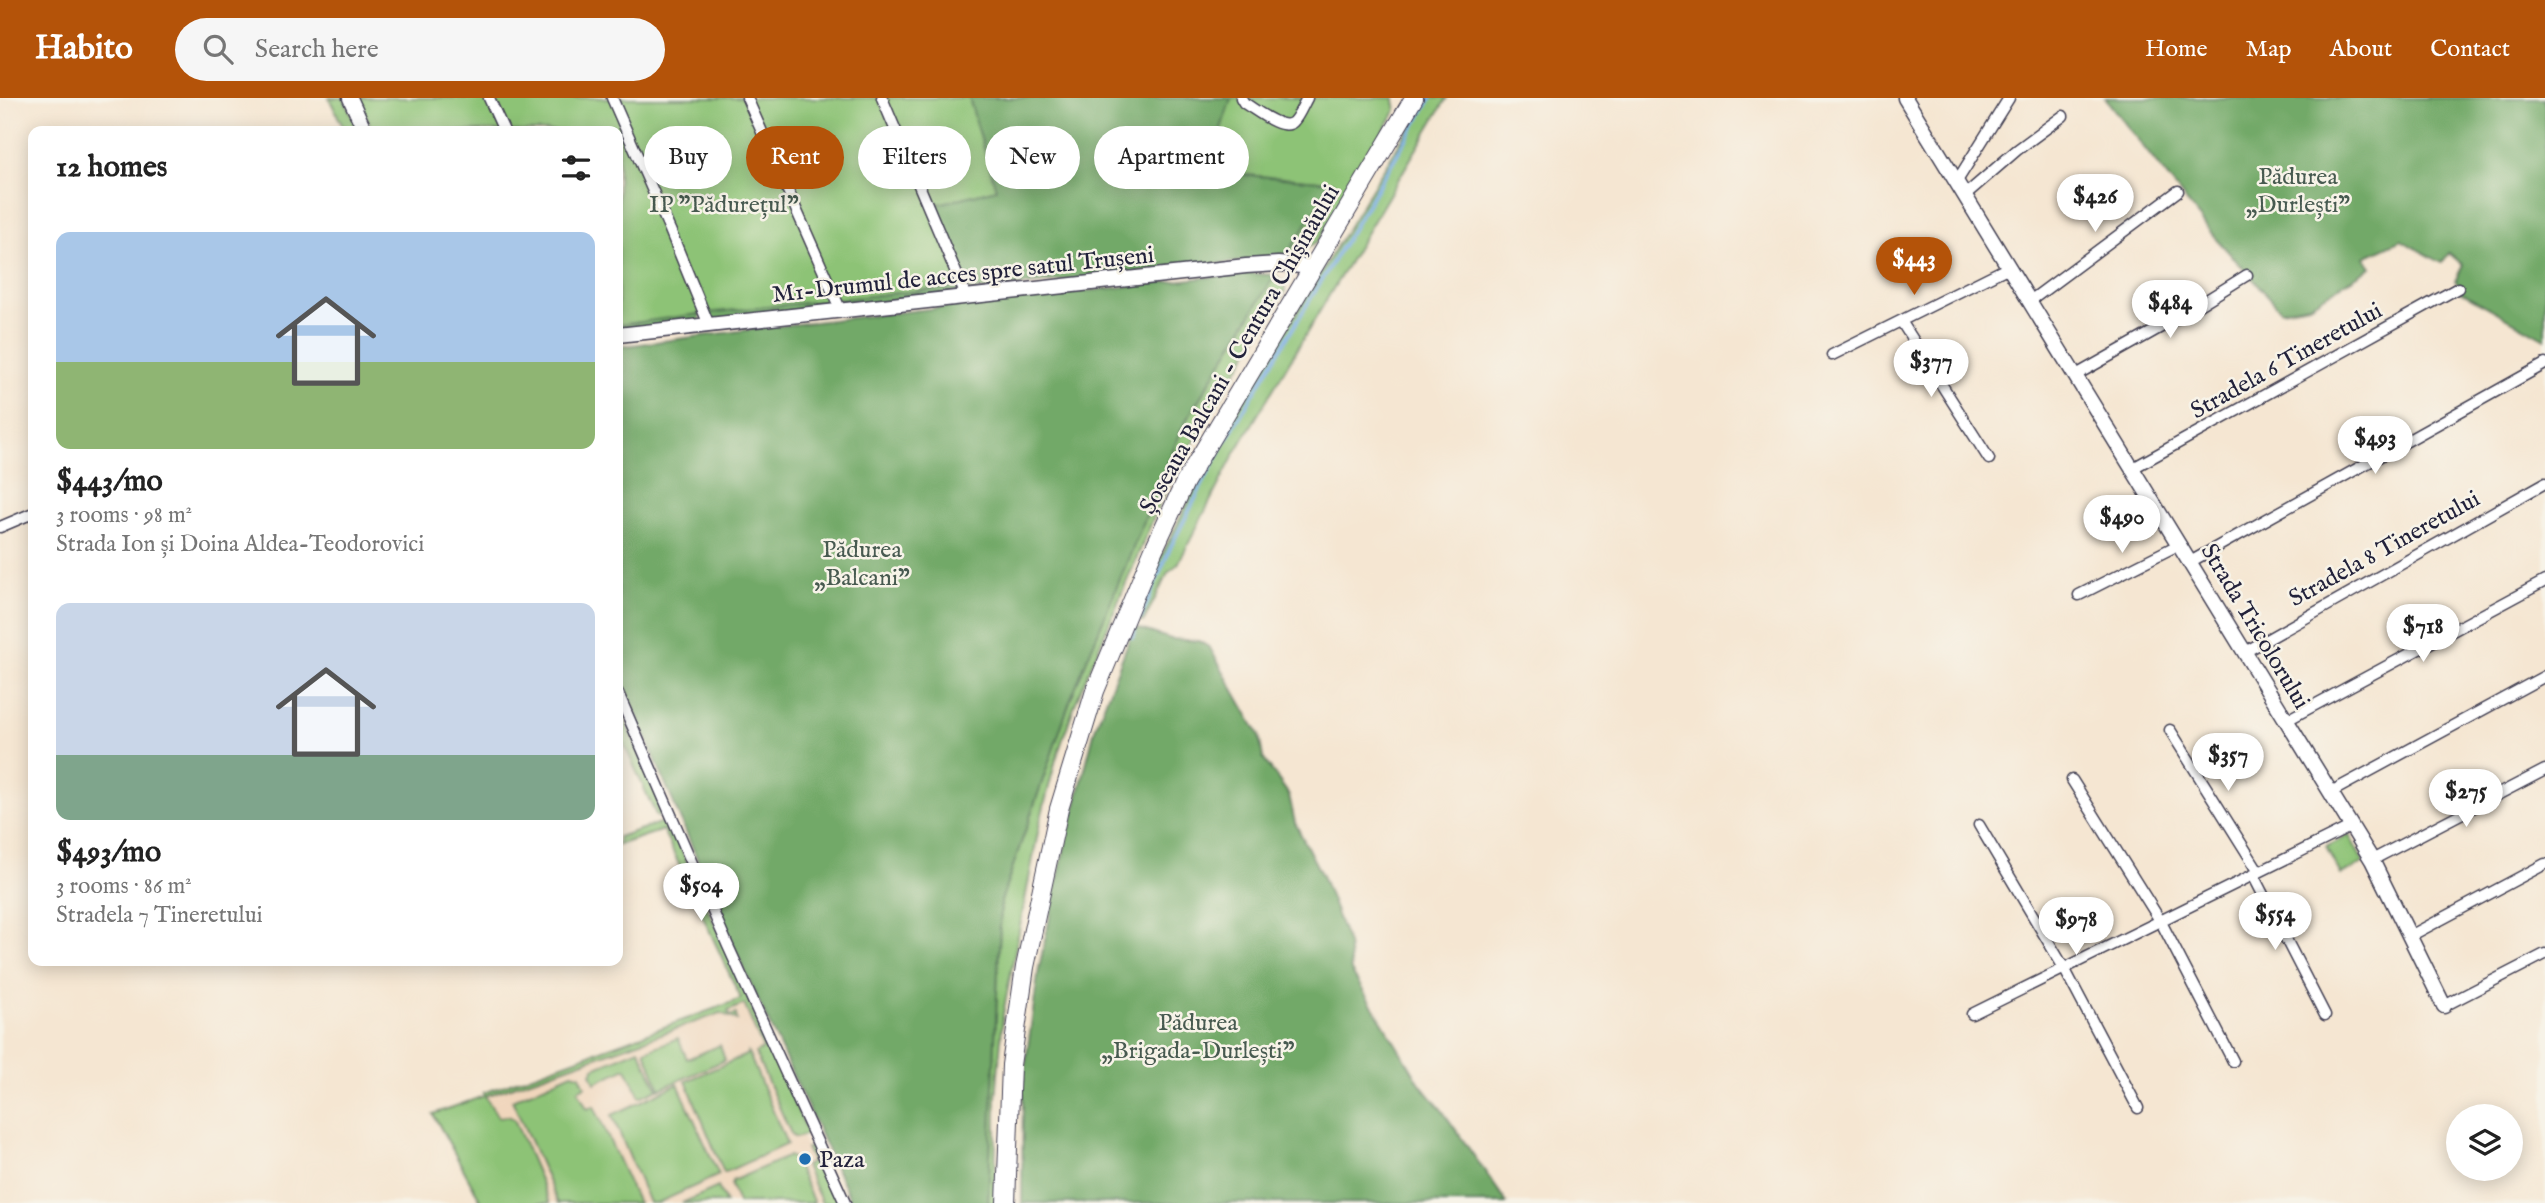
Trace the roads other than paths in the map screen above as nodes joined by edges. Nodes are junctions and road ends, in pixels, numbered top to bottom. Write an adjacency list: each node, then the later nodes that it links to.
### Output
1 (350, 98): 12 (street)
2 (489, 98): 13 (street)
3 (612, 98): 25 (street)
4 (747, 98): 23 (street)
5 (882, 98): 21 (street)
6 (1241, 98): 7 (street)
7 (1307, 98)
8 (1414, 98): 17 (highway, Șoseaua Balcani - Centura Chișinăului)
9 (1905, 98): 14 (street, Strada Tricolorului)
10 (2009, 98): 14 (street)
11 (2063, 116): 16 (street)
12 (363, 126)
13 (502, 126)
14 (1957, 181): 16 (street, Strada Tricolorului)
15 (2178, 191): 22 (street)
16 (1965, 195): 18 (street, Strada Tricolorului)
17 (1313, 267): 21 (street, M1-Drumul de acces spre satul Trușeni); 62 (highway, Șoseaua Balcani - Centura Chișinăului)
18 (2009, 267): 22 (street, Strada Tricolorului); 24 (street)
19 (2247, 275): 29 (street)
20 (2458, 288): 31 (street, Stradela 6 Tineretului)
21 (966, 296): 23 (street, M1-Drumul de acces spre satul Trușeni)
22 (2030, 301): 29 (street, Strada Tricolorului)
23 (841, 312): 25 (street, M1-Drumul de acces spre satul Trușeni)
24 (1901, 321): 27 (street); 30 (street)
25 (709, 325): 26 (street, M1-Drumul de acces spre satul Trușeni)
26 (623, 334)
27 (1832, 355)
28 (2545, 364): 36 (street)
29 (2076, 375): 31 (street, Strada Tricolorului)
30 (1989, 459)
31 (2133, 468): 35 (street, Strada Tricolorului)
32 (2545, 483): 39 (street, Stradela 8 Tineretului)
33 (28, 515): 34 (street)
34 (0, 527)
35 (2180, 544): 36 (street, Strada Tricolorului); 38 (street)
36 (2190, 562): 39 (street, Strada Tricolorului)
37 (2545, 581): 42 (street)
38 (2079, 595)
39 (2245, 652): 42 (street, Strada Tricolorului)
40 (2545, 676): 46 (street)
41 (623, 705): 61 (street)
42 (2287, 720): 46 (street, Strada Tricolorului)
43 (2170, 730): 51 (street)
44 (2545, 770): 49 (street)
45 (2072, 780): 52 (street)
46 (2331, 792): 48 (street, Strada Tricolorului)
47 (1979, 825): 55 (street)
48 (2352, 826): 49 (street, Strada Tricolorului); 51 (street)
49 (2372, 860): 53 (street, Strada Tricolorului)
50 (2545, 864): 53 (street)
51 (2256, 874): 52 (street); 58 (street)
52 (2161, 922): 55 (street); 59 (street)
53 (2410, 936): 56 (street, Strada Tricolorului)
54 (2545, 954): 56 (street)
55 (2064, 968): 57 (street); 60 (street)
56 (2444, 1006)
57 (1972, 1014)
58 (2325, 1015)
59 (2233, 1061)
60 (2138, 1108)
61 (845, 1203)
62 (1006, 1203)

